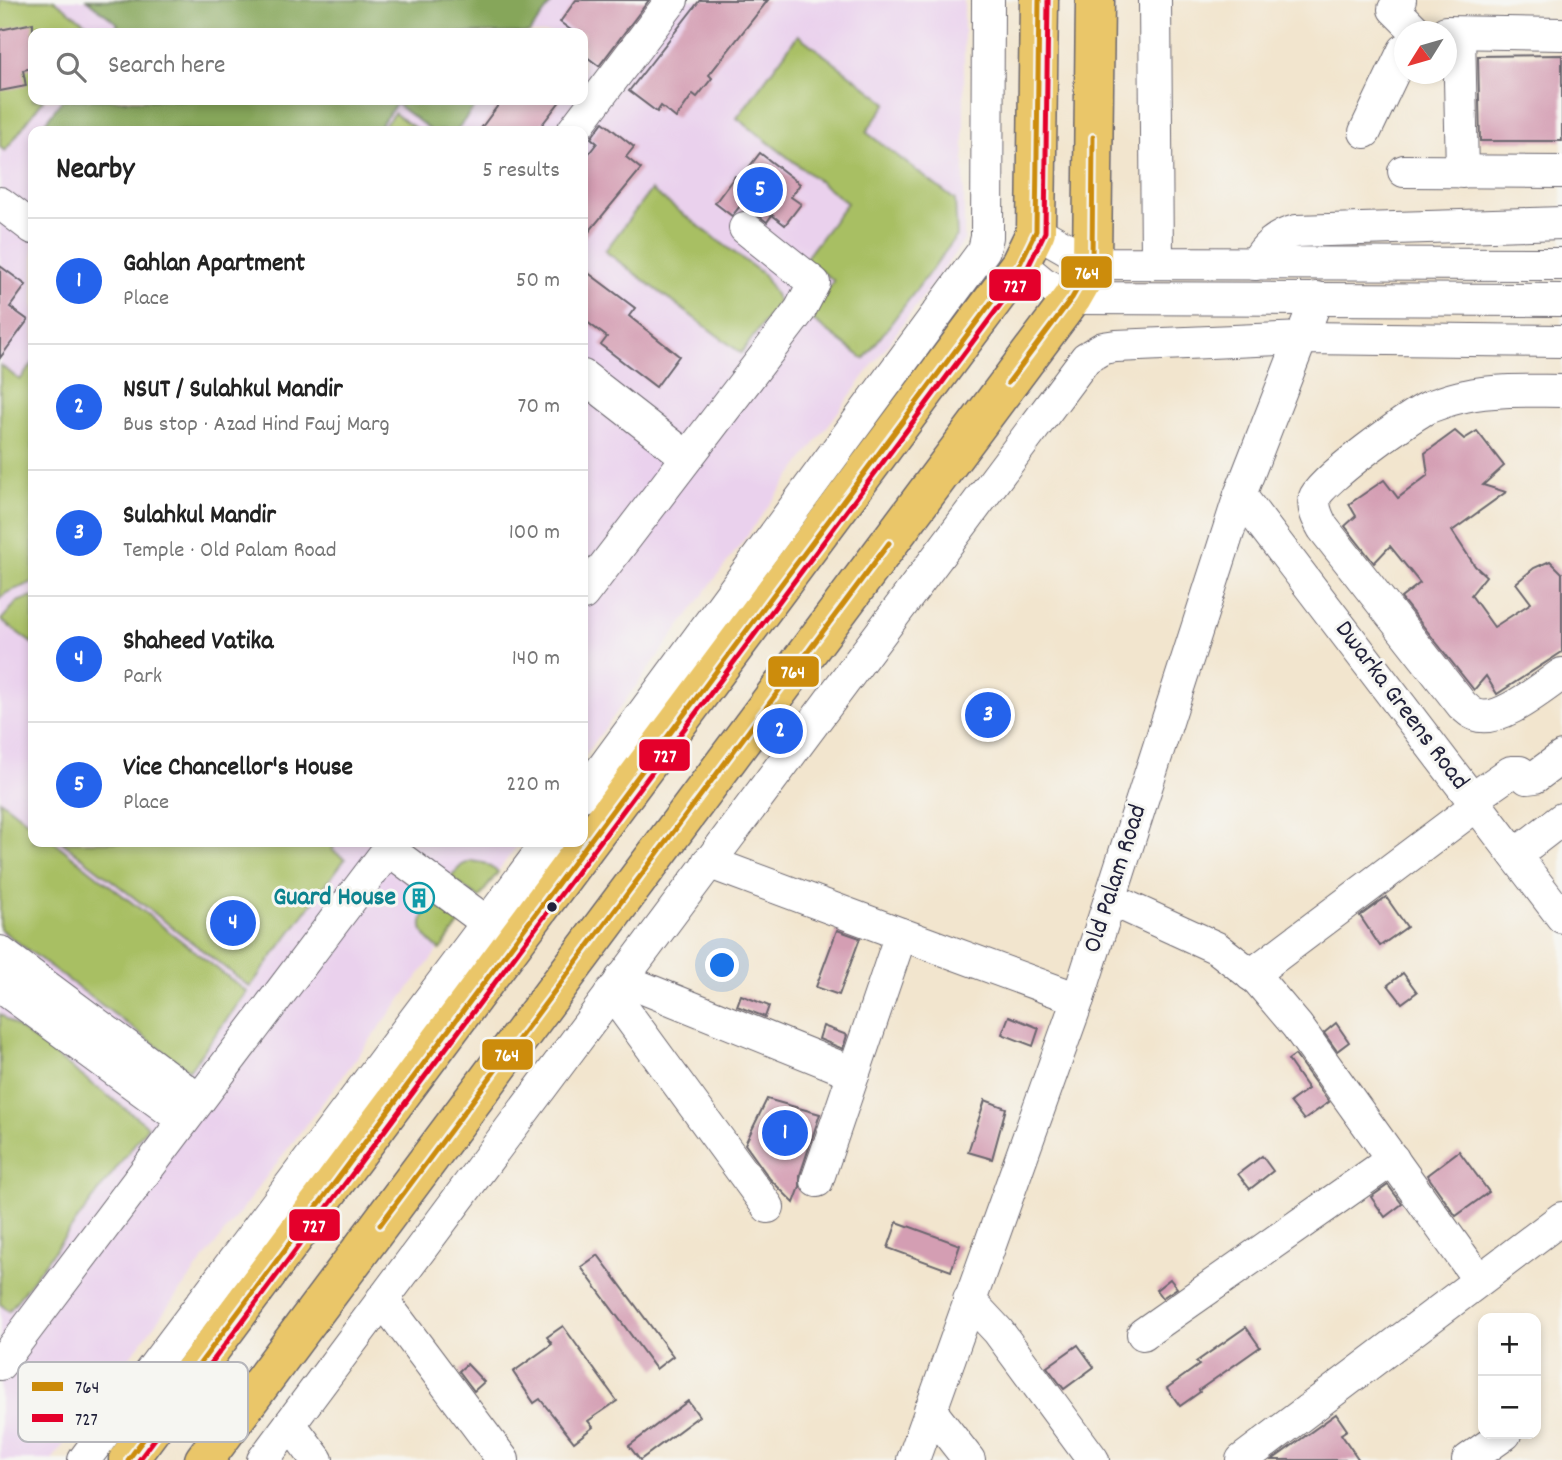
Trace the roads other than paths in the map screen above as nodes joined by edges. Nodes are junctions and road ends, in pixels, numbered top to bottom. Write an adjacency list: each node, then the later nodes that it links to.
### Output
1 (672, 0): 12 (street)
2 (988, 0): 39 (street)
3 (1039, 0): 21 (main road)
4 (1095, 0): 22 (main road)
5 (1155, 0): 23 (street)
6 (1389, 3): 7 (street)
7 (1406, 21)
8 (1457, 32): 9 (street)
9 (1562, 34)
10 (1394, 73): 13 (street)
11 (1451, 84): 15 (street)
12 (577, 126)
13 (1365, 132)
14 (1404, 171): 15 (street)
15 (1462, 172): 16 (street)
16 (1562, 172)
17 (0, 203): 19 (street)
18 (1562, 223): 25 (street)
19 (28, 224)
20 (745, 228): 34 (street)
21 (1036, 231): 22 (street); 24 (main road)
22 (1092, 263): 23 (street); 27 (main road)
23 (1157, 263): 25 (street)
24 (1020, 264): 27 (street); 42 (main road)
25 (1255, 264): 26 (street)
26 (1562, 264)
27 (1072, 298): 28 (street); 71 (main road)
28 (1317, 298): 29 (street); 30 (street, Old Palam Road)
29 (1562, 300)
30 (1303, 338): 31 (street); 35 (street, Old Palam Road); 48 (street)
31 (1562, 341)
32 (588, 380): 34 (street)
33 (1562, 391): 37 (street)
34 (687, 457): 36 (street)
35 (1240, 495): 40 (street, Dwarka Greens Road); 49 (street, Old Palam Road)
36 (588, 587)
37 (1562, 674)
38 (1562, 757): 40 (street)
39 (588, 788)
40 (1475, 802): 47 (street, Dwarka Greens Road); 54 (street)
41 (1562, 819): 47 (street)
42 (588, 820)
43 (390, 847): 59 (street)
44 (392, 847): 51 (street)
45 (545, 847): 51 (street)
46 (567, 847): 51 (main road)
47 (1515, 855): 50 (street, Dwarka Greens Road)
48 (708, 862): 52 (street); 56 (street)
49 (1110, 899): 54 (street); 57 (street, Old Palam Road)
50 (1562, 917)
51 (501, 932): 68 (street); 69 (main road)
52 (901, 934): 57 (street); 58 (street)
53 (0, 952): 59 (street)
54 (1251, 975): 60 (street)
55 (0, 986): 59 (street)
56 (616, 986): 58 (street); 62 (street); 65 (street)
57 (1078, 999): 66 (street, Old Palam Road)
58 (854, 1073): 61 (street)
59 (191, 1110): 70 (street)
60 (1393, 1159): 64 (street); 67 (street)
61 (817, 1181)
62 (768, 1207)
63 (1562, 1218): 64 (street)
64 (1479, 1280): 87 (street)
65 (382, 1299): 73 (street); 83 (street)
66 (970, 1300): 72 (street, Old Palam Road); 86 (street)
67 (1143, 1334)
68 (161, 1362)
69 (197, 1362)
70 (0, 1364)
71 (248, 1401)
72 (930, 1410): 84 (street, Old Palam Road); 85 (street)
73 (290, 1424): 81 (street); 82 (street)
74 (1498, 1439): 88 (street)
75 (98, 1442): 78 (street)
76 (141, 1442): 79 (main road)
77 (217, 1442): 80 (main road)
78 (84, 1460)
79 (128, 1460)
80 (204, 1460)
81 (263, 1460)
82 (317, 1460)
83 (503, 1460)
84 (913, 1460)
85 (969, 1460)
86 (1093, 1460)
87 (1242, 1460)
88 (1468, 1460)

